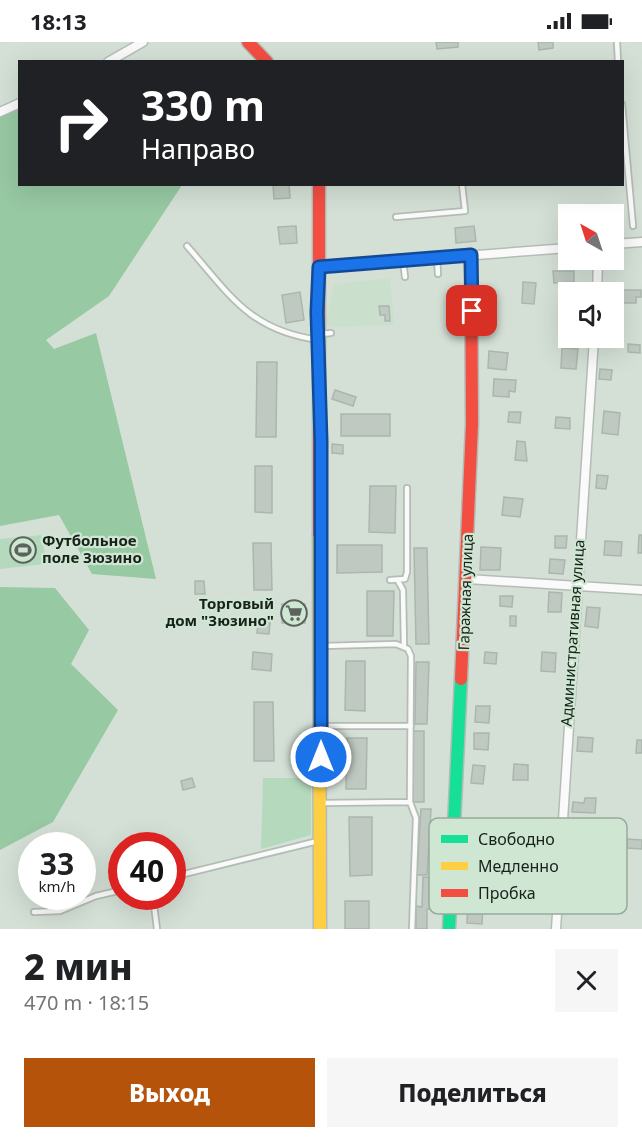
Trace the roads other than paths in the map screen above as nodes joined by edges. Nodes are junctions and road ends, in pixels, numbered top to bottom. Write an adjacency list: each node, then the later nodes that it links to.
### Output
1 (143, 42): 4 (street)
2 (248, 42): 5 (street)
3 (617, 42): 6 (lane)
4 (112, 60)
5 (265, 60)
6 (618, 60)
7 (18, 104): 8 (street)
8 (0, 112)
9 (624, 140): 10 (lane)
10 (625, 158): 14 (lane)
11 (319, 186): 22 (street)
12 (462, 186): 13 (lane)
13 (396, 217)
14 (633, 226)
15 (642, 242): 16 (street)
16 (624, 243)
17 (187, 246): 27 (lane)
18 (558, 249): 19 (street)
19 (471, 255): 20 (street); 30 (street, Гаражная улица)
20 (437, 258): 21 (street); 23 (lane)
21 (403, 261): 22 (street); 24 (lane)
22 (319, 267): 27 (street)
23 (438, 274)
24 (405, 277)
25 (329, 324): 27 (lane)
26 (331, 333): 27 (lane)
27 (318, 337): 35 (street)
28 (593, 348): 33 (street, Административная улица)
29 (407, 488): 32 (lane)
30 (468, 579): 33 (street); 41 (street, Гаражная улица)
31 (390, 580): 32 (lane)
32 (398, 581): 36 (lane)
33 (576, 586): 34 (street); 42 (street, Административная улица)
34 (642, 590)
35 (321, 646): 36 (lane); 37 (street)
36 (404, 647): 38 (lane)
37 (321, 726): 38 (lane); 40 (street)
38 (411, 726): 39 (lane)
39 (410, 802): 40 (lane); 52 (lane)
40 (320, 803): 43 (street)
41 (455, 818)
42 (562, 818)
43 (320, 840): 44 (lane); 51 (street)
44 (186, 874)
45 (108, 893): 47 (lane)
46 (155, 910): 50 (lane)
47 (34, 912)
48 (450, 914): 53 (street, Гаражная улица)
49 (556, 914): 54 (street, Административная улица)
50 (157, 929)
51 (320, 929)
52 (412, 929)
53 (449, 929)
54 (555, 929)

